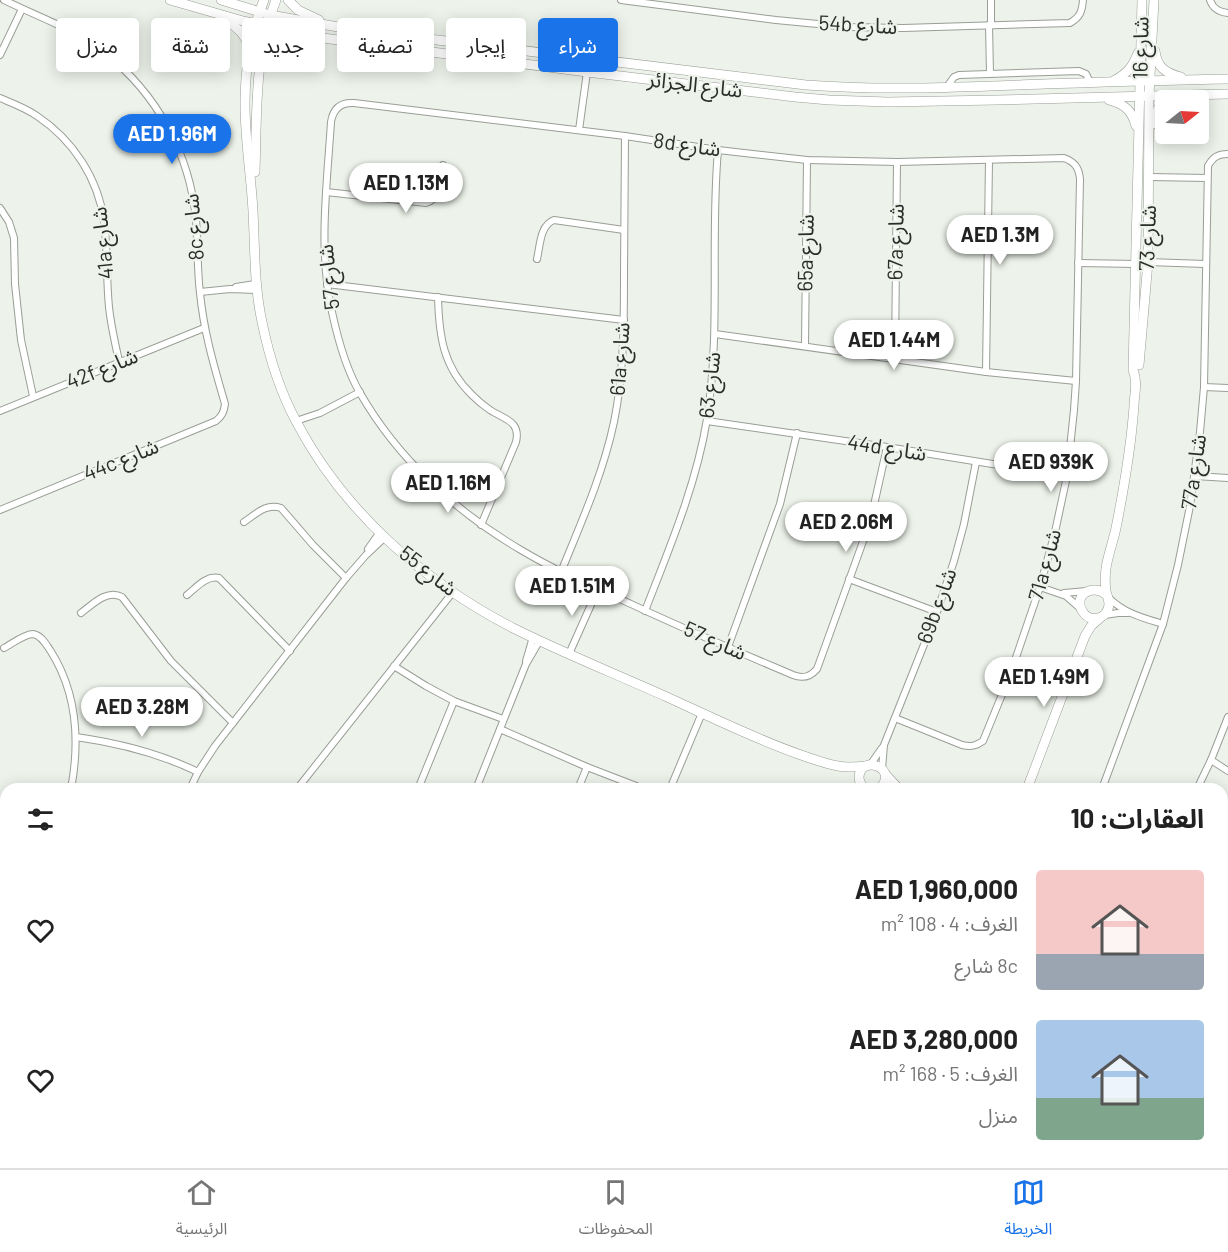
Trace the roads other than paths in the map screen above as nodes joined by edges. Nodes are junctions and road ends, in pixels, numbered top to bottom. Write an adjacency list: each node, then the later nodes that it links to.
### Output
1 (4, 0): 15 (street, 8c شارع)
2 (170, 0): 19 (street, شارع الجزائر)
3 (238, 0): 12 (street)
4 (264, 0): 16 (street, شارع 55)
5 (276, 0): 18 (street, شارع 55)
6 (288, 0): 23 (street)
7 (621, 0): 14 (street, 54b شارع)
8 (991, 0): 26 (street)
9 (1142, 0): 30 (street, شارع 16)
10 (1154, 0): 29 (street, شارع 16)
11 (1210, 0): 17 (street)
12 (224, 1): 16 (street, شارع الجزائر)
13 (1083, 2): 26 (street, 54b شارع)
14 (662, 3): 26 (street, 54b شارع)
15 (22, 9): 31 (street); 76 (street, 8c شارع)
16 (259, 12): 18 (street, شارع الجزائر); 20 (street, شارع 55)
17 (1228, 13)
18 (270, 15): 21 (street, شارع 55); 22 (street, شارع الجزائر)
19 (221, 16): 24 (street, شارع الجزائر); 27 (street)
20 (258, 18)
21 (269, 18)
22 (288, 18)
23 (315, 18)
24 (242, 21)
25 (325, 24): 42 (street, شارع الجزائر)
26 (990, 25): 36 (street)
27 (242, 34)
28 (325, 37): 32 (street, شارع الجزائر)
29 (1153, 37): 38 (street, شارع 16); 39 (street)
30 (1141, 44): 38 (street, شارع 16); 41 (street)
31 (0, 55)
32 (538, 66)
33 (248, 72): 67 (street, شارع 55)
34 (259, 72): 67 (street, شارع 55)
35 (586, 72): 48 (street, شارع الجزائر); 52 (street)
36 (990, 74): 40 (street); 42 (street)
37 (1228, 79): 39 (street, شارع الجزائر)
38 (1145, 80): 39 (street, شارع الجزائر); 41 (street, شارع الجزائر); 45 (street, شارع 16); 46 (street, شارع 16)
39 (1191, 80)
40 (1090, 82): 41 (street, شارع الجزائر); 42 (street, شارع الجزائر)
41 (1110, 82)
42 (946, 88)
43 (1209, 94): 44 (street, شارع الجزائر)
44 (1228, 94)
45 (1139, 96): 46 (street, شارع الجزائر); 48 (street, شارع الجزائر); 54 (street, شارع 73)
46 (1149, 96): 47 (street, شارع الجزائر); 55 (street, شارع 73)
47 (1155, 96)
48 (1101, 97): 54 (street)
49 (0, 98): 83 (street, 41a شارع)
50 (1155, 113): 55 (street)
51 (331, 122): 52 (street, 8d شارع); 65 (street, شارع 57)
52 (579, 130): 53 (street, 8d شارع)
53 (625, 136): 56 (street, 8d شارع); 68 (street, 61a شارع)
54 (1138, 136): 72 (street, شارع 73)
55 (1150, 141): 63 (street, شارع 73)
56 (718, 150): 59 (street, 8d شارع); 80 (street, شارع 63)
57 (1228, 154): 64 (street, 77a شارع)
58 (1057, 158): 60 (street, 8d شارع); 71 (street, 71a شارع)
59 (807, 160): 61 (street, 8d شارع); 81 (street, 65a شارع)
60 (989, 160): 61 (street, 8d شارع); 84 (street)
61 (897, 162): 82 (street, 67a شارع)
62 (443, 165): 65 (street)
63 (1150, 177): 64 (street); 70 (street, شارع 73)
64 (1207, 178): 73 (street, 77a شارع)
65 (327, 192): 74 (street, شارع 57)
66 (0, 208): 90 (street)
67 (253, 210): 75 (street, شارع 55)
68 (624, 230): 69 (street); 78 (street, 61a شارع)
69 (537, 259)
70 (1149, 262): 73 (street); 85 (street, شارع 73)
71 (1078, 263): 72 (street); 86 (street, 71a شارع)
72 (1137, 264): 85 (street, شارع 73)
73 (1205, 264): 87 (street, 77a شارع)
74 (327, 284): 77 (street); 89 (street, شارع 57)
75 (256, 287): 76 (street); 94 (street, شارع 55)
76 (200, 292): 79 (street, 8c شارع)
77 (438, 297): 78 (street); 103 (street)
78 (624, 320): 106 (street, 61a شارع)
79 (204, 328): 83 (street, 42f شارع); 91 (street, 8c شارع)
80 (715, 334): 81 (street); 93 (street, شارع 63)
81 (805, 346): 82 (street)
82 (895, 358): 84 (street)
83 (119, 361): 90 (street, 42f شارع)
84 (986, 372): 86 (street)
85 (1135, 378): 105 (street, شارع 73)
86 (1076, 381): 98 (street, 71a شارع)
87 (1204, 387): 88 (street); 99 (street, 77a شارع)
88 (1228, 388)
89 (360, 392): 94 (street); 103 (street, شارع 57)
90 (33, 396): 92 (street, 42f شارع)
91 (223, 397): 101 (street, 44c شارع)
92 (0, 411)
93 (707, 421): 95 (street, 44d شارع); 116 (street, شارع 63)
94 (297, 424): 104 (street, شارع 55)
95 (797, 433): 96 (street, 44d شارع); 125 (street)
96 (887, 447): 97 (street, 44d شارع); 108 (street)
97 (976, 462): 98 (street, 44d شارع); 117 (street, 69b شارع)
98 (1067, 476): 109 (street, 71a شارع)
99 (1195, 476): 100 (street); 122 (street, 77a شارع)
100 (1228, 478)
101 (0, 510)
102 (244, 522): 107 (street)
103 (481, 525): 106 (street, شارع 57)
104 (382, 534): 107 (street); 112 (street, شارع 55)
105 (1106, 568): 111 (street, شارع 73); 115 (street, شارع 73)
106 (561, 572): 110 (street, شارع 57)
107 (346, 578): 127 (street)
108 (849, 579): 117 (street); 125 (street, شارع 57)
109 (1040, 587): 113 (street); 133 (street, 71a شارع)
110 (598, 589): 116 (street, شارع 57); 128 (street)
111 (1088, 590): 113 (street); 115 (street); 118 (street)
112 (453, 592): 124 (street, شارع 55); 129 (street)
113 (1060, 593): 118 (street)
114 (187, 595): 127 (street)
115 (1108, 596): 120 (street); 121 (street)
116 (645, 611): 125 (street, شارع 57)
117 (937, 612): 133 (street, 69b شارع)
118 (1083, 612): 121 (street); 123 (street)
119 (81, 613): 135 (street)
120 (1131, 614): 121 (street); 122 (street)
121 (1102, 616): 123 (street)
122 (1163, 624): 159 (street, 77a شارع)
123 (1085, 636): 158 (street)
124 (536, 639): 128 (street, شارع 55); 134 (street)
125 (728, 647)
126 (4, 648): 137 (street)
127 (290, 651): 135 (street)
128 (569, 654): 131 (street, شارع 55)
129 (394, 666): 130 (street); 148 (street)
130 (454, 701): 134 (street); 149 (street)
131 (702, 712): 141 (street, شارع 55); 153 (street)
132 (1228, 717): 139 (street)
133 (895, 718): 138 (street, 69b شارع)
134 (503, 719): 136 (street)
135 (233, 723): 145 (street)
136 (500, 729): 142 (street); 150 (street)
137 (76, 737): 145 (street); 146 (street)
138 (884, 745): 140 (street, 69b شارع); 143 (street, 69b شارع)
139 (1211, 760): 144 (street); 160 (street)
140 (868, 765): 141 (street, شارع 55); 143 (street, شارع 55); 155 (street)
141 (837, 766): 154 (street, شارع 55)
142 (587, 767): 151 (street); 152 (street)
143 (884, 771): 156 (street); 157 (street)
144 (1228, 771)
145 (198, 772): 147 (street)
146 (72, 783)
147 (193, 783)
148 (302, 783)
149 (420, 783)
150 (478, 783)
151 (580, 783)
152 (628, 783)
153 (672, 783)
154 (858, 783)
155 (861, 783)
156 (885, 783)
157 (894, 783)
158 (1029, 783)
159 (1104, 783)
160 (1200, 783)

